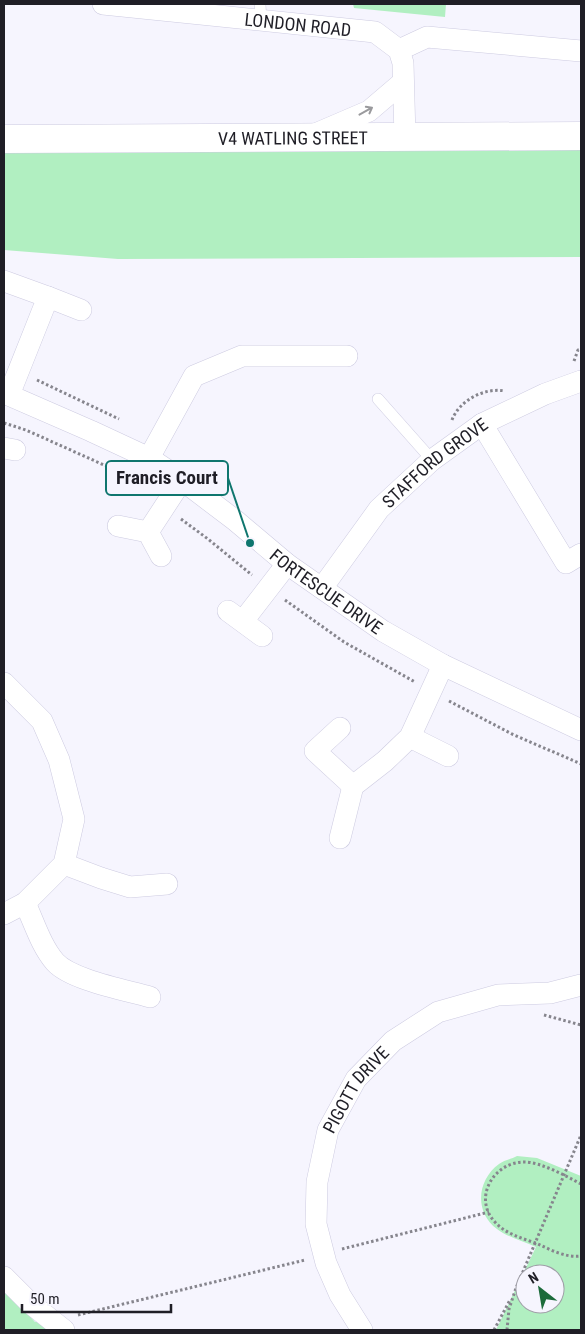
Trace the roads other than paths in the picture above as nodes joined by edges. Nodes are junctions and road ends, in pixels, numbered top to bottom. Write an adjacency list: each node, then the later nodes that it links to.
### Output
1 (103, 4): 2 (street, LONDON ROAD)
2 (261, 13): 3 (street, LONDON ROAD)
3 (398, 50): 4 (street); 5 (street)
4 (581, 51)
5 (403, 82): 7 (street, one-way to 5); 8 (street)
6 (581, 136): 8 (street, V4 WATLING STREET)
7 (306, 138): 8 (street, V4 WATLING STREET); 9 (street, V4 WATLING STREET)
8 (405, 138)
9 (4, 139)
10 (4, 281): 11 (street)
11 (48, 296): 12 (street); 15 (street)
12 (81, 310)
13 (347, 356): 18 (street)
14 (581, 381): 17 (street, STAFFORD GROVE)
15 (6, 394): 18 (street, FORTESCUE DRIVE)
16 (378, 399): 19 (lane)
17 (482, 424): 19 (street, STAFFORD GROVE); 23 (street)
18 (149, 458): 20 (street, FORTESCUE DRIVE)
19 (432, 460): 26 (street, STAFFORD GROVE)
20 (182, 480): 22 (street); 25 (street, FORTESCUE DRIVE)
21 (118, 526): 22 (street)
22 (148, 532): 24 (street)
23 (581, 554)
24 (161, 556)
25 (288, 564): 26 (street, FORTESCUE DRIVE); 27 (street)
26 (322, 588): 28 (street, FORTESCUE DRIVE)
27 (262, 636)
28 (443, 664): 31 (street, FORTESCUE DRIVE); 32 (street)
29 (4, 683): 36 (street)
30 (340, 728): 34 (street)
31 (581, 730)
32 (410, 737): 33 (street); 34 (street)
33 (448, 756)
34 (353, 786): 35 (street)
35 (340, 838)
36 (64, 864): 37 (street); 38 (street)
37 (167, 884)
38 (25, 903): 39 (street); 41 (street)
39 (4, 914)
40 (581, 985): 44 (street, PIGOTT DRIVE)
41 (150, 996)
42 (4, 1276): 43 (street)
43 (60, 1327)
44 (362, 1330)

